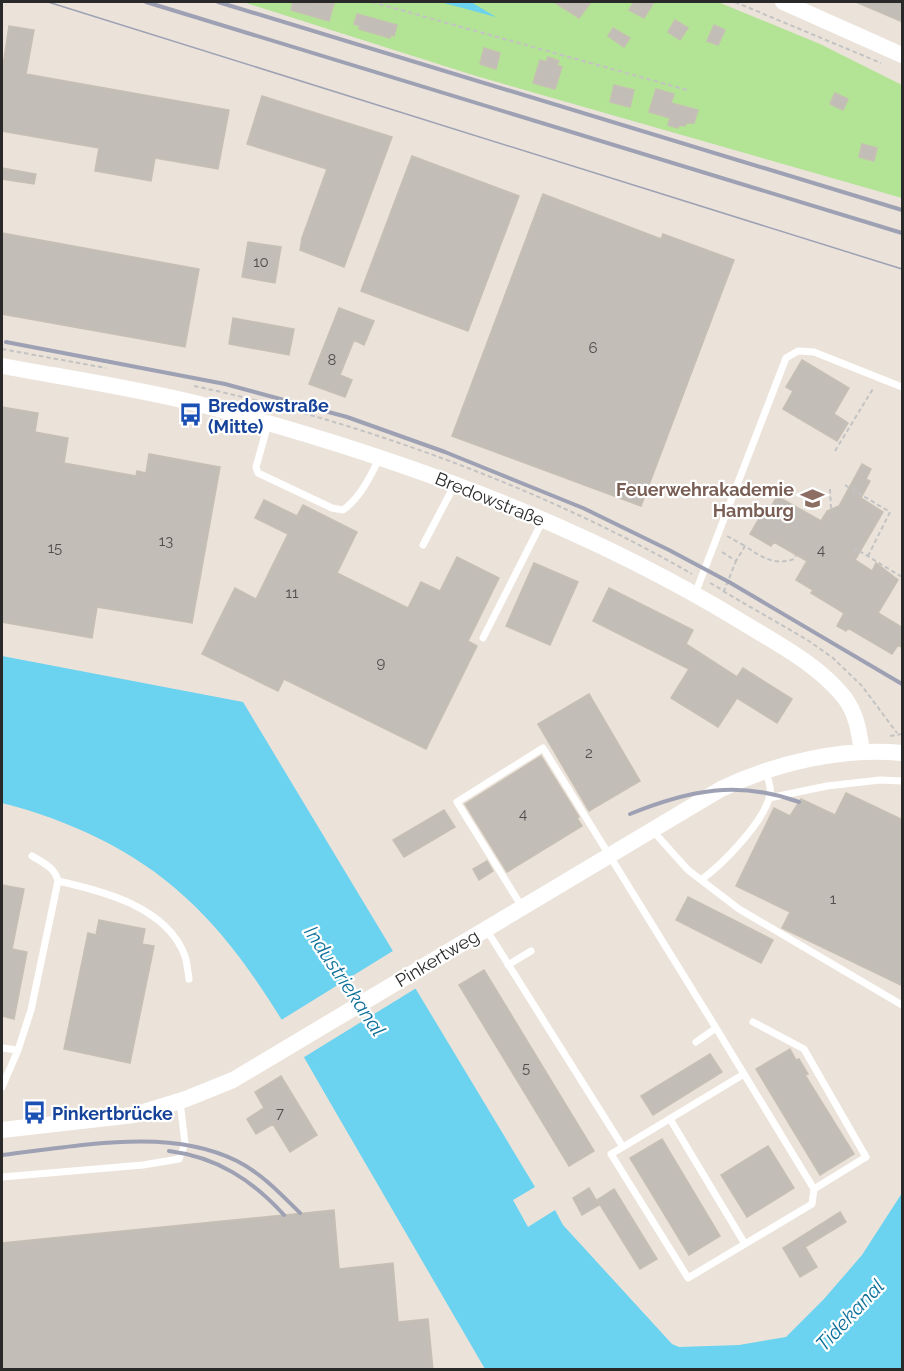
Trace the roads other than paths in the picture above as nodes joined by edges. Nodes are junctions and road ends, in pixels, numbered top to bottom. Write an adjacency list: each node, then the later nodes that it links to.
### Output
1 (783, 2): 2 (street)
2 (903, 55)
3 (2, 366): 5 (street, Bredowstraße)
4 (903, 387): 10 (lane)
5 (268, 424): 6 (street, Bredowstraße); 6 (lane)
6 (381, 457): 7 (street, Bredowstraße)
7 (455, 484): 8 (street, Bredowstraße); 9 (lane)
8 (543, 520): 10 (street, Bredowstraße); 11 (lane)
9 (423, 545)
10 (695, 594): 12 (street, Bredowstraße)
11 (483, 638)
12 (861, 752): 13 (street); 14 (street, Pinkertweg)
13 (903, 753)
14 (766, 772): 16 (lane); 17 (street, Pinkertweg)
15 (903, 781): 16 (lane)
16 (769, 798): 20 (lane)
17 (651, 829): 18 (street, Pinkertweg); 20 (lane)
18 (610, 854): 22 (street, Pinkertweg); 22 (lane); 29 (lane)
19 (32, 856): 21 (lane)
20 (701, 880): 27 (lane)
21 (58, 881): 26 (lane); 32 (lane)
22 (522, 907): 23 (street, Pinkertweg)
23 (486, 928): 25 (lane); 35 (street, Pinkertweg)
24 (531, 951): 25 (lane)
25 (508, 964): 38 (lane)
26 (189, 979)
27 (903, 1005)
28 (753, 1022): 40 (lane)
29 (716, 1028): 30 (lane); 33 (lane)
30 (696, 1042)
31 (2, 1048): 32 (lane)
32 (18, 1050): 34 (lane)
33 (744, 1074): 36 (lane); 40 (lane)
34 (2, 1087)
35 (180, 1101): 37 (street, Pinkertweg); 39 (lane)
36 (670, 1119): 38 (lane); 41 (lane)
37 (2, 1130)
38 (623, 1147): 41 (lane)
39 (2, 1177)
40 (814, 1189): 41 (lane)
41 (745, 1244)

